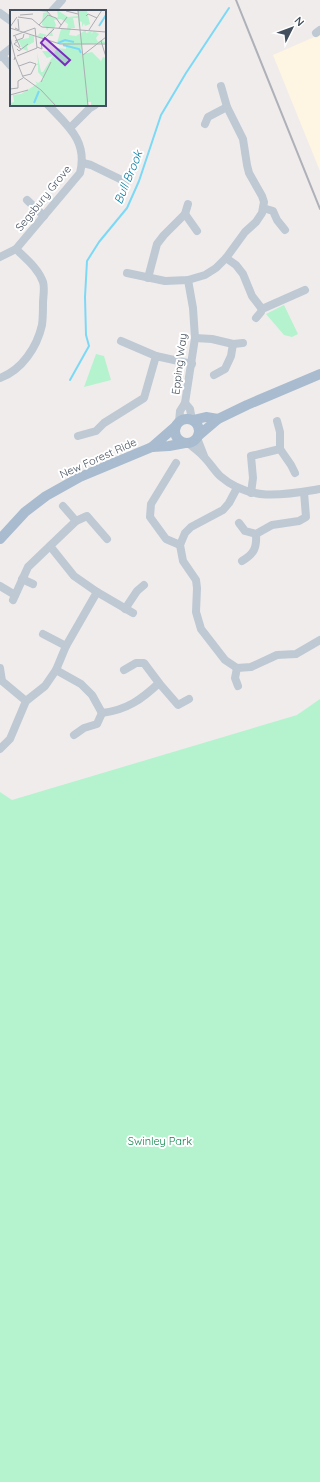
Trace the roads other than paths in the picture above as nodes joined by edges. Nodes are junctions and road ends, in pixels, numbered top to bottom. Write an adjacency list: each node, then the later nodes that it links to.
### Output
1 (62, 0): 2 (street)
2 (53, 10)
3 (0, 13): 4 (street)
4 (10, 20)
5 (10, 49): 6 (street)
6 (1, 56): 7 (street)
7 (10, 65)
8 (221, 86): 11 (street)
9 (49, 106): 13 (street, Segsbury Grove)
10 (93, 106): 13 (street)
11 (227, 107): 12 (street); 18 (street)
12 (205, 124)
13 (70, 128): 14 (street, Segsbury Grove)
14 (83, 163): 15 (street); 20 (street, Segsbury Grove)
15 (126, 182)
16 (27, 200): 20 (street)
17 (188, 204): 19 (street)
18 (263, 208): 21 (street); 25 (street)
19 (184, 214): 22 (street); 27 (street)
20 (44, 216): 23 (street, Segsbury Grove)
21 (286, 230)
22 (197, 231)
23 (16, 249): 24 (street, Segsbury Grove); 40 (street)
24 (0, 257)
25 (226, 258): 28 (street); 30 (street)
26 (127, 273): 27 (street)
27 (148, 278): 28 (street)
28 (188, 280): 32 (street, Epping Way)
29 (305, 290): 30 (street)
30 (262, 309): 31 (street)
31 (256, 318)
32 (195, 338): 35 (street); 37 (street, Epping Way)
33 (121, 341): 36 (street)
34 (243, 343): 35 (street)
35 (233, 344): 39 (street)
36 (156, 356): 37 (street); 46 (street)
37 (192, 364): 41 (street, Epping Way)
38 (320, 374): 42 (main road, New Forest Ride)
39 (214, 375)
40 (0, 378)
41 (185, 403): 43 (street, Epping Way); 45 (street, Epping Way)
42 (218, 419): 43 (main road, New Forest Ride); 47 (main road, New Forest Ride)
43 (193, 420): 45 (main road, New Forest Ride); 47 (main road)
44 (277, 421): 50 (street)
45 (178, 424): 48 (main road); 49 (main road, New Forest Ride)
46 (78, 436)
47 (198, 437): 48 (main road, New Forest Ride); 51 (street)
48 (187, 443): 49 (main road, New Forest Ride); 51 (street)
49 (152, 447): 62 (main road, New Forest Ride)
50 (280, 449): 53 (street); 57 (street)
51 (204, 456): 54 (street)
52 (176, 463): 64 (street)
53 (295, 473)
54 (237, 488): 57 (street); 64 (street)
55 (320, 490): 56 (street)
56 (304, 492): 57 (street); 61 (street)
57 (250, 493)
58 (63, 506): 59 (street)
59 (76, 521): 63 (street); 65 (street)
60 (239, 523): 61 (street)
61 (256, 534): 66 (street)
62 (0, 539)
63 (107, 539)
64 (180, 545): 78 (street)
65 (50, 546): 67 (street); 71 (street)
66 (242, 561)
67 (22, 579): 68 (street); 70 (street)
68 (33, 584)
69 (144, 585): 72 (street)
70 (0, 586)
71 (97, 592): 72 (street); 76 (street)
72 (125, 609): 73 (street)
73 (133, 613)
74 (43, 634): 76 (street)
75 (320, 640): 78 (street)
76 (66, 646): 79 (street)
77 (0, 668): 84 (street)
78 (237, 668): 82 (street)
79 (56, 670): 84 (street); 85 (street)
80 (124, 670): 81 (street)
81 (159, 683): 83 (street); 85 (street)
82 (238, 686)
83 (189, 698)
84 (26, 700): 87 (street)
85 (102, 713): 86 (street)
86 (74, 735)
87 (0, 749)

